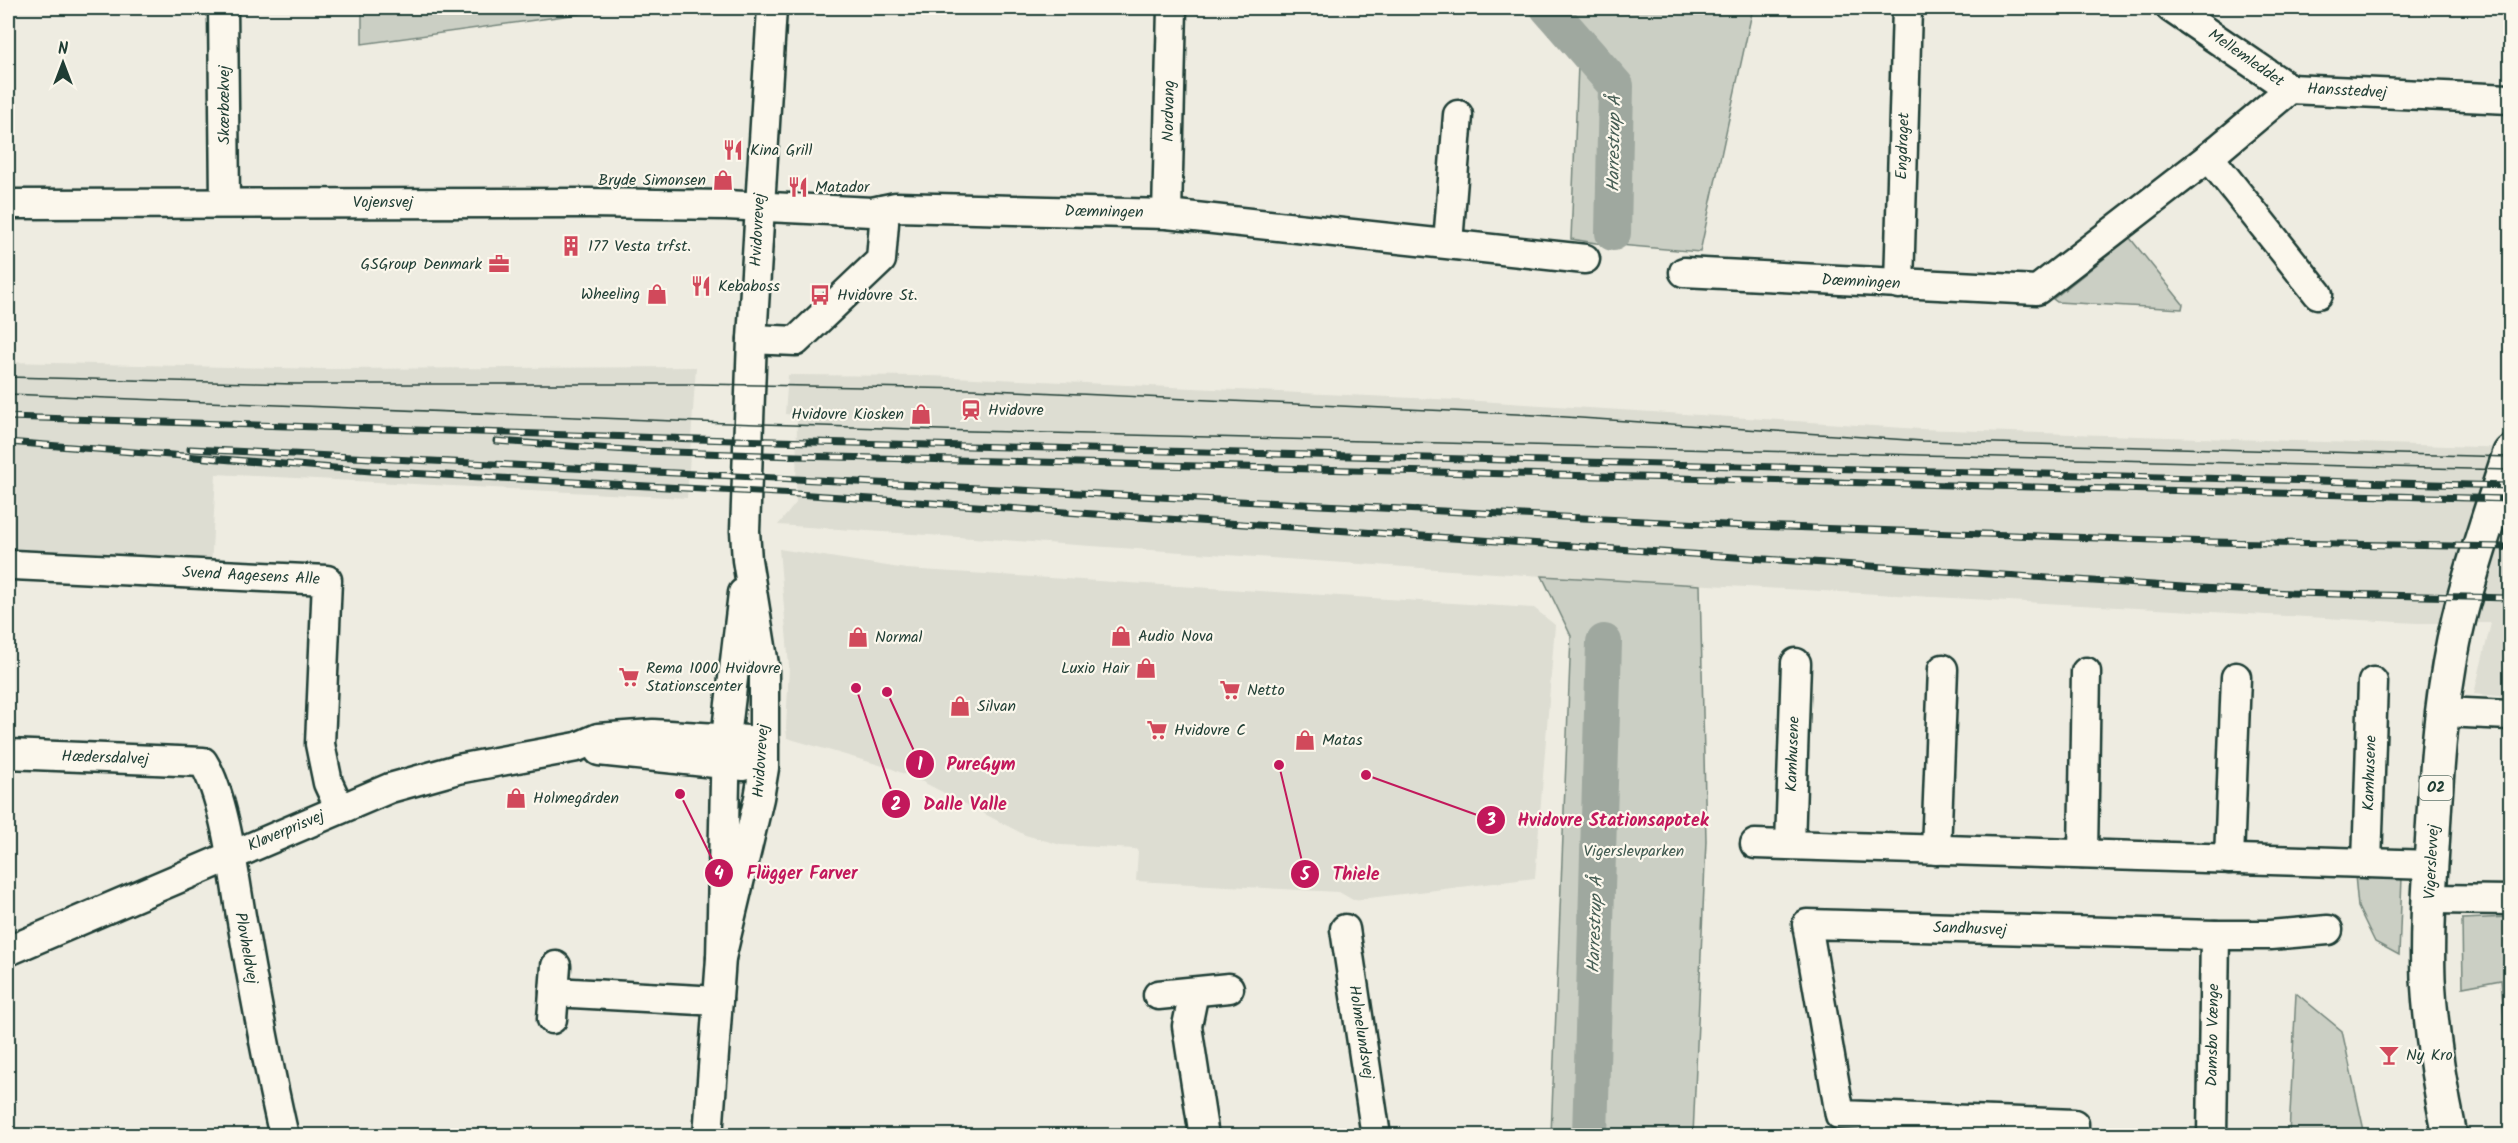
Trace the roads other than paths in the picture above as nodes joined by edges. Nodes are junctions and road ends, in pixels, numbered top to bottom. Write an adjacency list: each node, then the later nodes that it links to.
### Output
1 (224, 8): 10 (street, Skærbækvej)
2 (772, 8): 12 (street, Hvidovrevej)
3 (1172, 8): 14 (street, Nordvang)
4 (1907, 8): 18 (street, Engdraget)
5 (2171, 8): 6 (street, Mellemleddet)
6 (2290, 89): 7 (street, Hansstedvej); 9 (street, Hansstedvej)
7 (2511, 99)
8 (1458, 115): 15 (street)
9 (2209, 157): 19 (street, Hansstedvej); 20 (street)
10 (225, 202): 11 (street, Vojensvej); 12 (street, Vojensvej)
11 (8, 204)
12 (759, 207): 13 (street, Dæmningen); 21 (street, Hvidovrevej)
13 (882, 210): 14 (street, Dæmningen); 21 (street)
14 (1167, 214): 15 (street, Dæmningen)
15 (1448, 243): 16 (street, Dæmningen)
16 (1585, 259)
17 (1684, 272): 18 (street, Dæmningen)
18 (1899, 284): 19 (street, Dæmningen)
19 (2037, 290)
20 (2318, 294)
21 (752, 339): 23 (street, Hvidovrevej)
22 (2511, 453): 30 (main road, Vigerslevvej / O2)
23 (747, 560): 32 (street, Hvidovrevej); 34 (street, Hvidovrevej)
24 (13, 565): 36 (street, Svend Aagesens Alle)
25 (1796, 663): 38 (street, Kamhusene)
26 (1943, 669): 39 (street)
27 (2086, 672): 40 (street)
28 (2235, 677): 42 (street)
29 (2373, 682): 43 (street, Kamhusene)
30 (2443, 712): 31 (street); 44 (main road, Vigerslevvej / O2)
31 (2511, 715)
32 (726, 751): 34 (street, Kløverprisvej); 36 (street, Kløverprisvej); 51 (street, Hvidovrevej)
33 (8, 754): 35 (street, Hædersdalvej)
34 (764, 755): 51 (street, Hvidovrevej)
35 (203, 762): 41 (street, Plovheldvej)
36 (340, 809): 41 (street, Kløverprisvej)
37 (1755, 844): 38 (street)
38 (1790, 845): 39 (street)
39 (1936, 850): 40 (street)
40 (2083, 854): 42 (street)
41 (230, 855): 50 (street, Kløverprisvej); 57 (street, Plovheldvej)
42 (2229, 859): 43 (street)
43 (2367, 863): 44 (street)
44 (2431, 865): 45 (main road, Vigerslevvej / O2)
45 (2430, 899): 46 (street); 63 (main road, Vigerslevvej / O2)
46 (2511, 900)
47 (1345, 928): 60 (street, Holmelundsvej)
48 (2328, 930): 49 (street, Sandhusvej)
49 (2215, 935): 61 (street, Sandhusvej); 62 (street, Damsbo Vænge)
50 (8, 951)
51 (722, 958): 56 (street, Hvidovrevej)
52 (1229, 988): 54 (street)
53 (554, 992): 56 (street)
54 (1194, 992): 55 (street); 59 (street)
55 (1158, 995)
56 (718, 1001): 58 (street, Hvidovrevej)
57 (284, 1136)
58 (708, 1136)
59 (1204, 1136)
60 (1377, 1136)
61 (2074, 1136)
62 (2212, 1136)
63 (2450, 1136)

